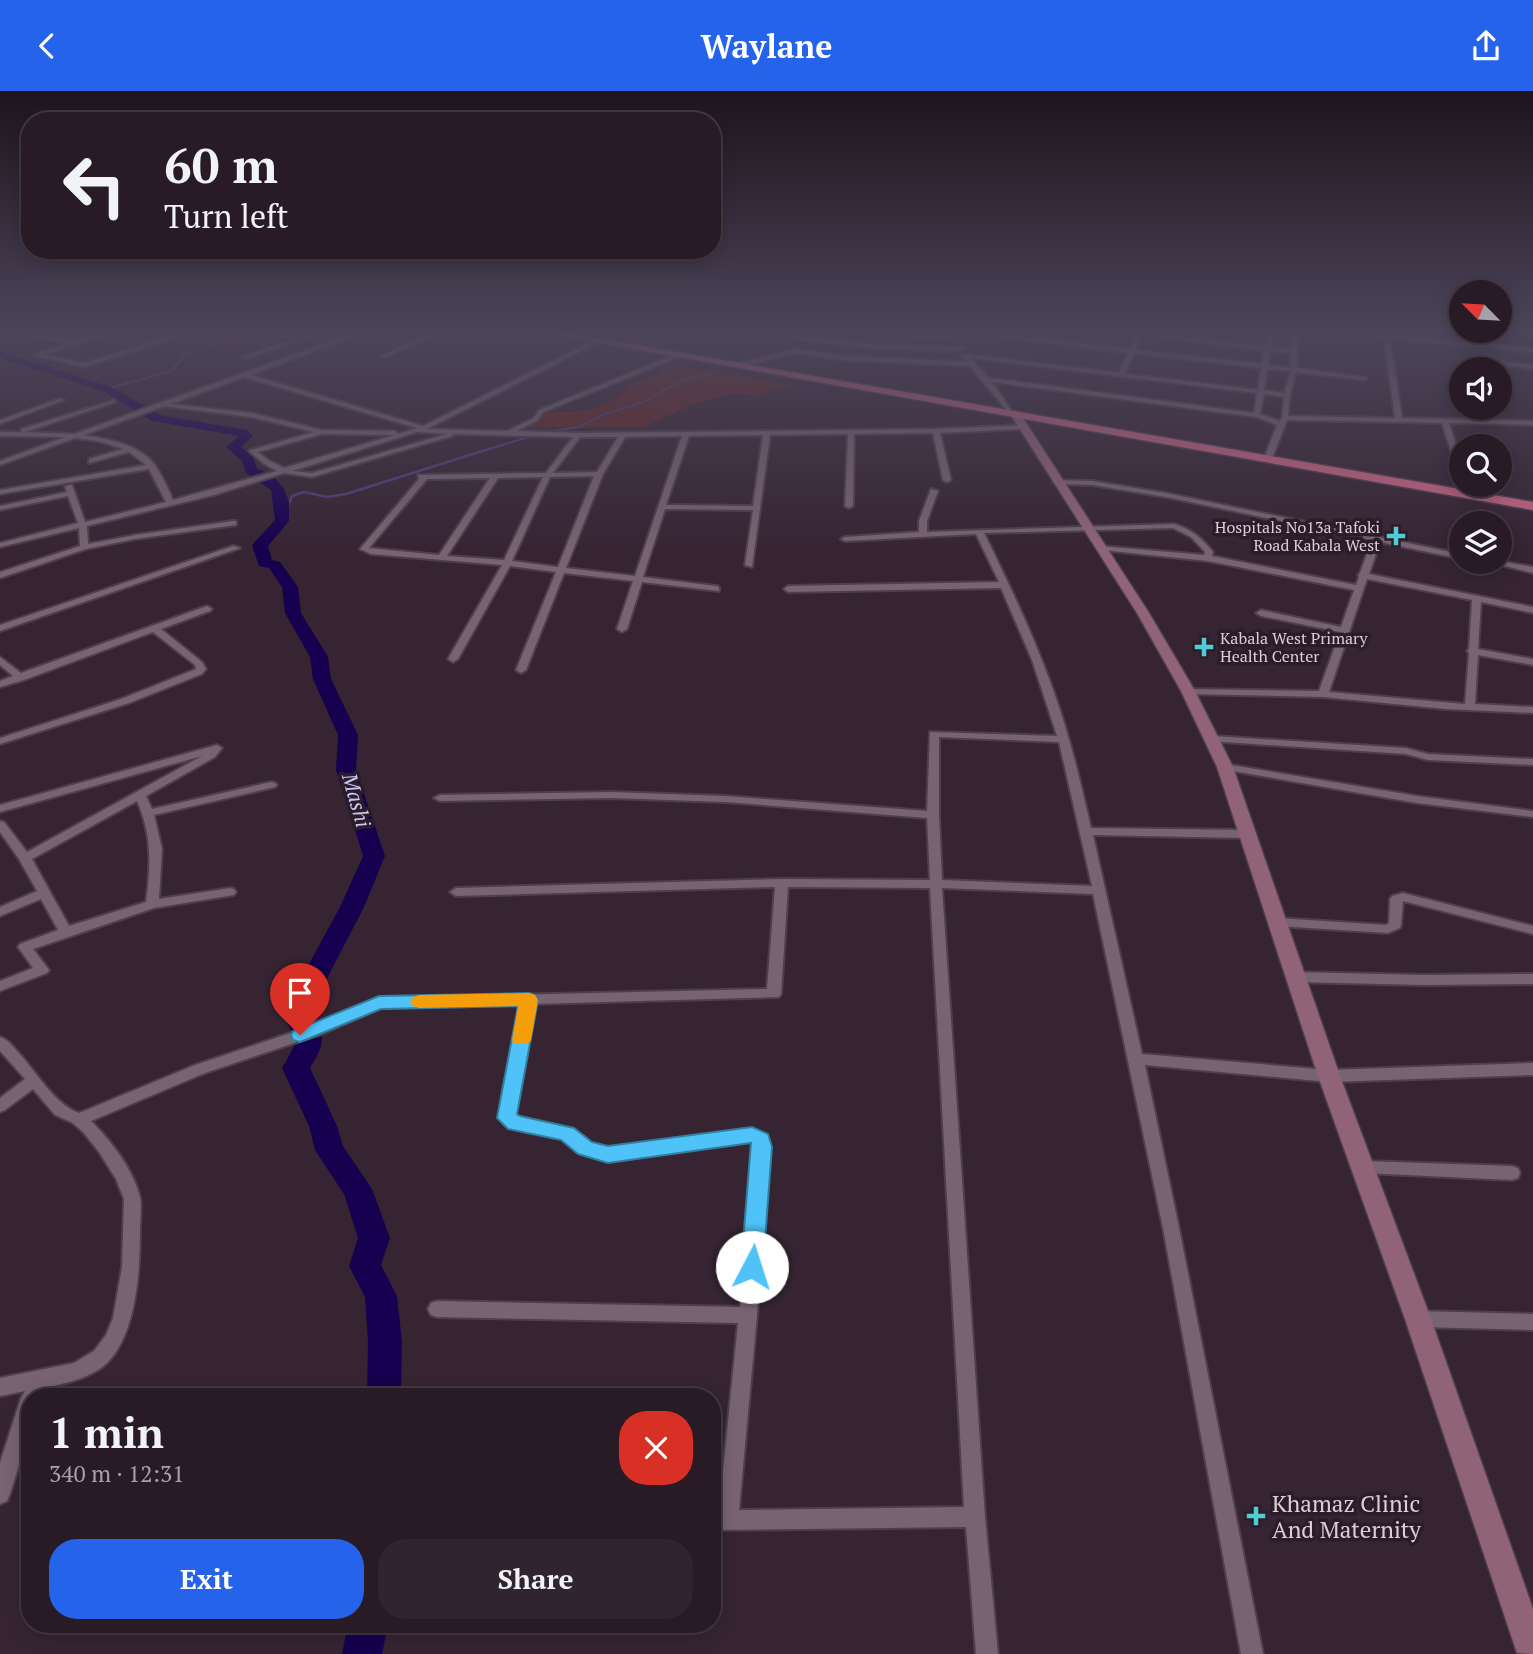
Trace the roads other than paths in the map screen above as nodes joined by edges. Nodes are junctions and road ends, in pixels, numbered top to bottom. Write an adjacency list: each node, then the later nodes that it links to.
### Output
1 (45, 406): 20 (street)
2 (98, 406): 31 (street)
3 (159, 406): 35 (street)
4 (170, 406): 25 (street)
5 (349, 406): 22 (street)
6 (468, 406): 22 (street)
7 (554, 406): 32 (street)
8 (950, 406): 16 (highway)
9 (955, 406): 16 (highway)
10 (1007, 406): 16 (street)
11 (1186, 406): 15 (street)
12 (1257, 406): 15 (street)
13 (1285, 406): 17 (street)
14 (1397, 406): 18 (street)
15 (1256, 415): 17 (street)
16 (1016, 418): 24 (street); 39 (highway); 49 (street); 56 (highway)
17 (1283, 421): 18 (street); 39 (street)
18 (1399, 421): 19 (street)
19 (1445, 421): 21 (street); 34 (street)
20 (0, 422)
21 (1533, 423)
22 (424, 428): 23 (street)
23 (414, 431): 27 (street); 36 (street)
24 (936, 431): 29 (street); 48 (street)
25 (322, 432): 36 (street); 43 (street)
26 (768, 432): 28 (street); 29 (street); 60 (street)
27 (457, 433): 32 (street); 43 (street)
28 (686, 433): 33 (street); 58 (street)
29 (851, 433): 57 (street)
30 (0, 434): 31 (street)
31 (13, 434): 35 (street)
32 (511, 434): 37 (street)
33 (623, 434): 37 (street); 44 (street)
34 (1449, 434)
35 (75, 435): 38 (street); 41 (street)
36 (402, 435): 43 (street)
37 (578, 435): 46 (street)
38 (129, 450): 40 (street); 42 (street)
39 (1269, 456): 50 (highway)
40 (92, 461)
41 (0, 463)
42 (152, 466): 47 (street); 55 (street)
43 (282, 472): 55 (street)
44 (600, 474): 46 (street); 78 (street)
45 (496, 475): 46 (street); 73 (street); 73 (street)
46 (547, 476): 75 (street)
47 (65, 480): 52 (street); 53 (street)
48 (947, 480)
49 (1056, 482): 63 (street); 67 (street)
50 (1449, 484)
51 (934, 491): 65 (street)
52 (0, 492)
53 (72, 493): 59 (street); 62 (street)
54 (1506, 497): 56 (highway)
55 (171, 503): 62 (street)
56 (1533, 504)
57 (849, 506)
58 (664, 507): 60 (street); 82 (street)
59 (0, 508)
60 (757, 508): 76 (street)
61 (233, 523): 69 (street)
62 (83, 526): 68 (street); 69 (street)
63 (1088, 528): 64 (street); 71 (street); 74 (street)
64 (979, 531): 65 (street); 83 (street)
65 (923, 535): 66 (street)
66 (845, 539)
67 (1376, 540): 72 (street); 81 (street)
68 (0, 545)
69 (84, 547): 80 (street)
70 (236, 548): 91 (street)
71 (1101, 548): 74 (street); 102 (street)
72 (1449, 554)
73 (442, 557): 75 (street)
74 (1208, 558): 84 (street)
75 (507, 563): 78 (street); 96 (street)
76 (749, 565)
77 (1512, 566): 79 (street)
78 (563, 570): 82 (street); 99 (street)
79 (1533, 570)
80 (0, 575)
81 (1362, 575): 84 (street); 87 (street)
82 (640, 580): 85 (street); 93 (street)
83 (1005, 585): 86 (street); 106 (street)
84 (1357, 588): 94 (street)
85 (716, 589)
86 (788, 589)
87 (1477, 599): 89 (street); 95 (street)
88 (207, 609): 92 (street)
89 (1533, 610)
90 (1261, 613): 94 (street)
91 (0, 628)
92 (155, 629): 100 (street); 108 (street)
93 (622, 629)
94 (1343, 630): 103 (street)
95 (1472, 651): 98 (street); 104 (street)
96 (453, 659)
97 (0, 660): 100 (street)
98 (1533, 662)
99 (521, 670)
100 (21, 678): 101 (street)
101 (0, 684)
102 (1188, 691): 103 (street); 107 (street)
103 (1324, 694): 104 (street)
104 (1470, 707): 105 (street)
105 (1533, 710)
106 (1064, 739): 117 (street); 119 (street)
107 (1213, 739): 109 (street); 110 (street)
108 (0, 741)
109 (1533, 762)
110 (1225, 767): 116 (street); 120 (street)
111 (271, 785): 115 (street)
112 (140, 796): 114 (street); 115 (street); 121 (street)
113 (440, 798): 117 (street)
114 (0, 809)
115 (149, 813): 128 (street)
116 (1533, 814)
117 (933, 815): 123 (street)
118 (0, 824): 121 (street)
119 (1088, 831): 120 (street); 124 (street)
120 (1246, 834): 130 (street)
121 (25, 858): 127 (street)
122 (782, 883): 123 (street); 126 (street); 136 (street)
123 (936, 884): 124 (street); 156 (street)
124 (1098, 890): 138 (street)
125 (230, 892): 128 (street)
126 (456, 892)
127 (44, 893): 129 (street); 132 (street)
128 (152, 904): 132 (street)
129 (0, 912)
130 (1277, 922): 131 (street); 133 (street)
131 (1533, 930)
132 (66, 932): 135 (street)
133 (1295, 977): 134 (street); 140 (street)
134 (1533, 979)
135 (0, 986)
136 (529, 1000): 143 (street); 147 (street)
137 (0, 1042): 141 (street)
138 (1137, 1059): 140 (street); 160 (street)
139 (1533, 1069): 140 (street)
140 (1329, 1076): 144 (street)
141 (34, 1080): 142 (street); 143 (street)
142 (0, 1106)
143 (80, 1119): 151 (street)
144 (1364, 1167): 145 (street); 148 (street)
145 (1513, 1173)
146 (438, 1308): 147 (street)
147 (748, 1315): 155 (street)
148 (1418, 1319): 149 (street); 158 (street)
149 (1533, 1322)
150 (0, 1387): 152 (street)
151 (39, 1388)
152 (21, 1390)
153 (21, 1426): 154 (street)
154 (0, 1494)
155 (721, 1513)
156 (975, 1517): 157 (street); 159 (street)
157 (721, 1520)
158 (1533, 1653)
159 (987, 1654)
160 (1252, 1654)

